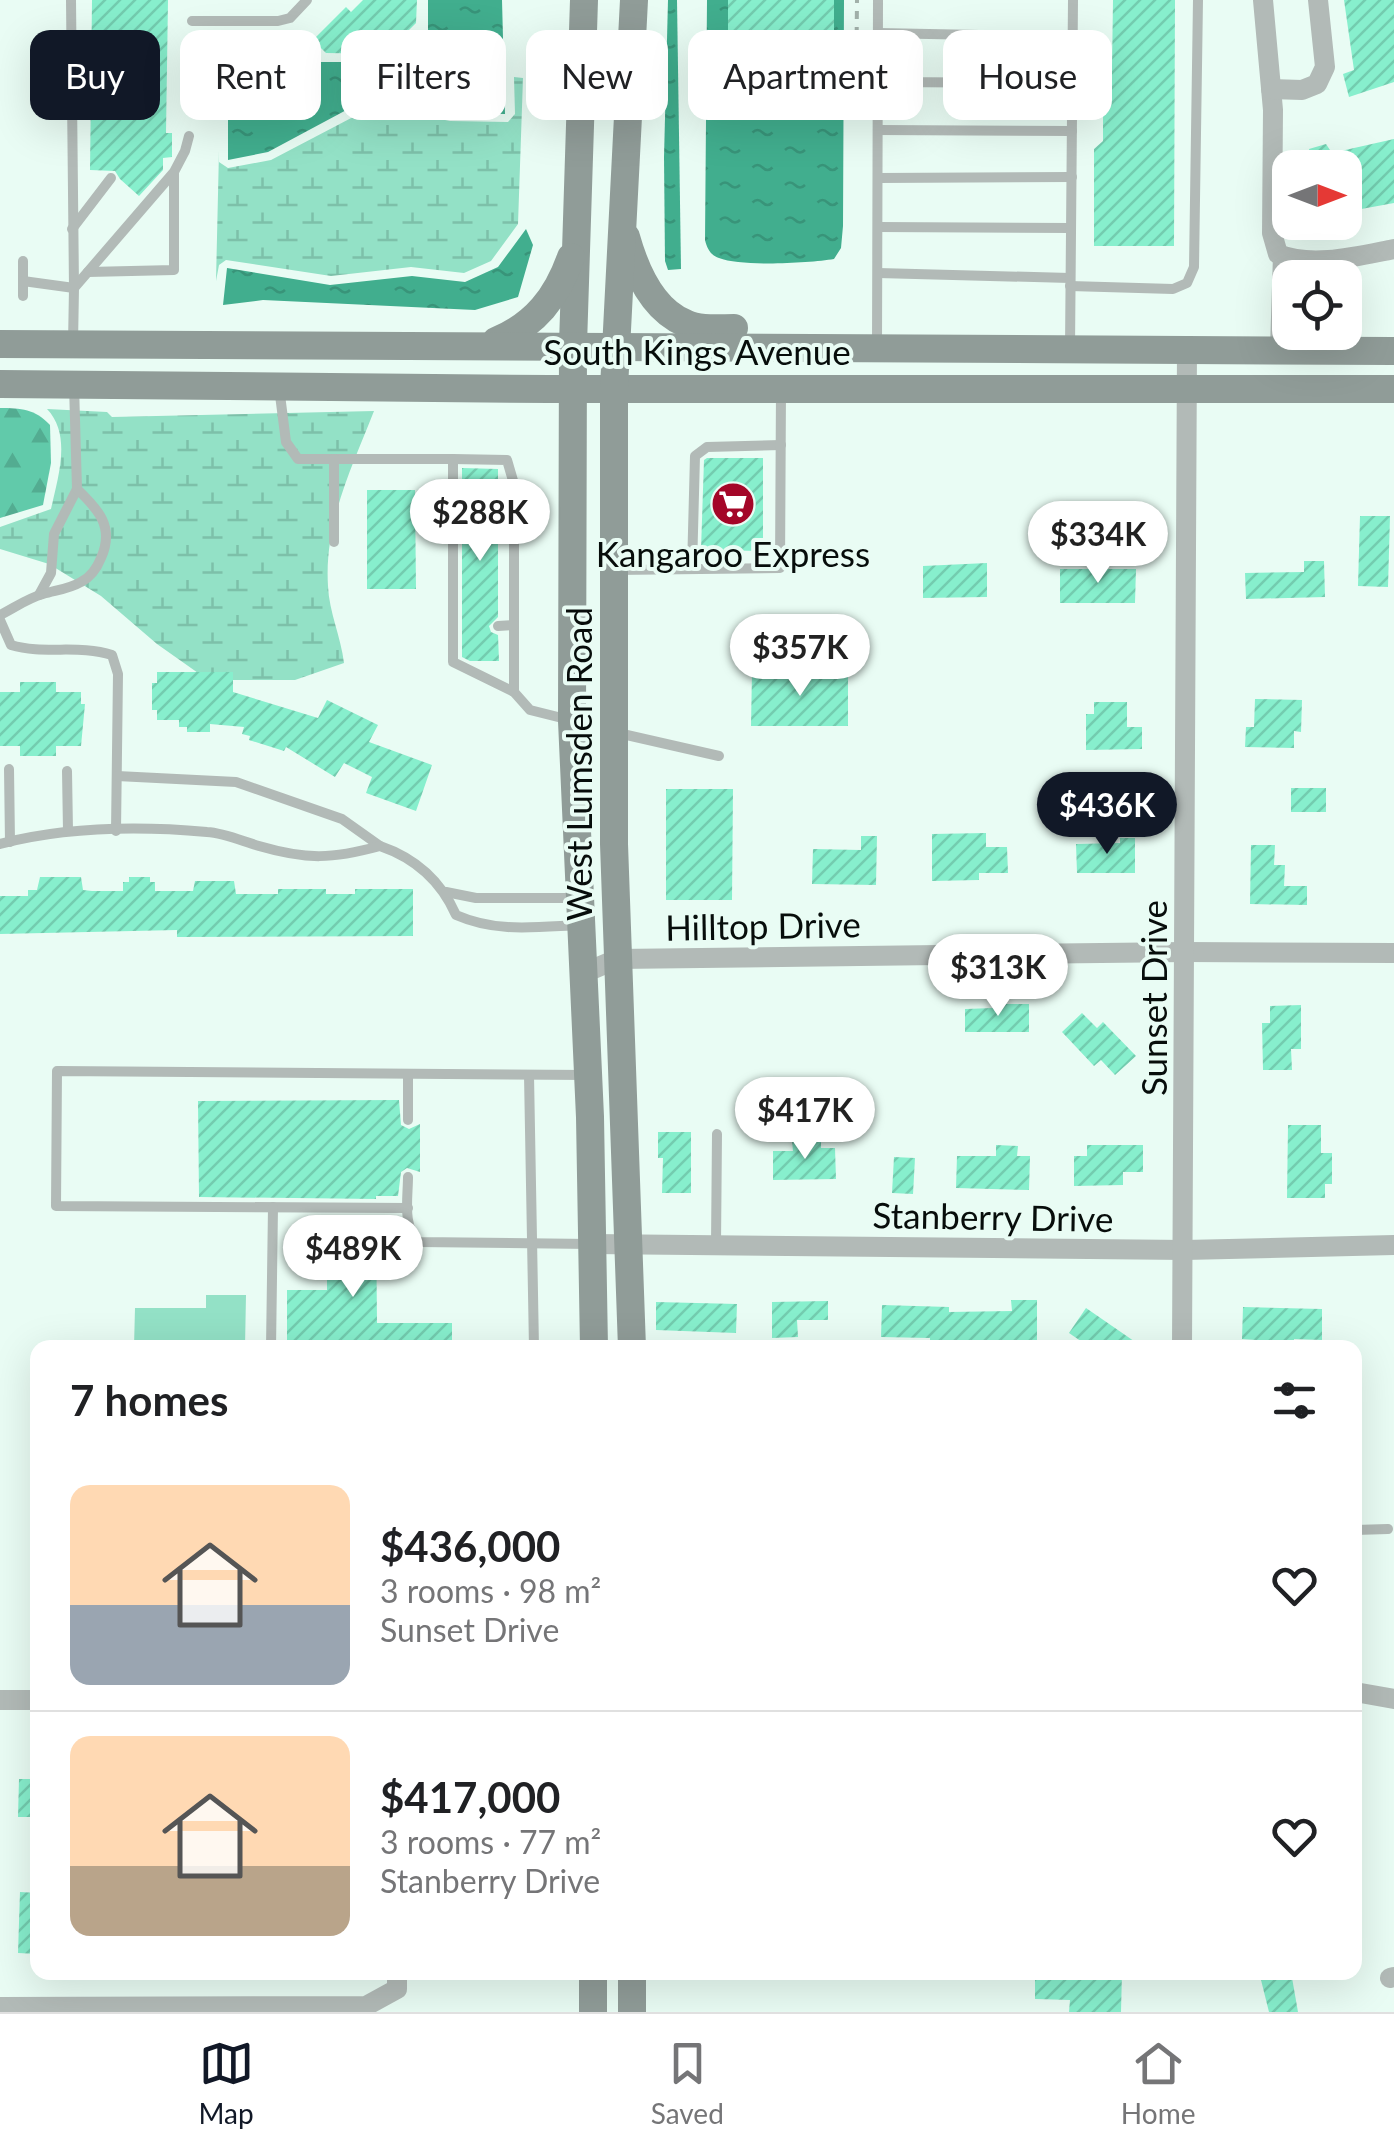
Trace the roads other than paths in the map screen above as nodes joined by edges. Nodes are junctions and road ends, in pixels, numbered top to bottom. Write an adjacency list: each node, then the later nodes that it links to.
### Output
1 (72, 0): 26 (lane)
2 (307, 0): 10 (lane)
3 (584, 0): 27 (main road, West Lumsden Road)
4 (878, 0): 11 (lane)
5 (1073, 0): 12 (lane)
6 (1198, 0): 35 (lane)
7 (1263, 0): 13 (street)
8 (1318, 0): 13 (street)
9 (633, 3): 23 (main road, West Lumsden Road)
10 (192, 21)
11 (878, 30)
12 (1073, 30)
13 (1271, 90): 29 (street)
14 (878, 120): 16 (lane)
15 (1072, 120): 17 (lane)
16 (878, 130): 17 (lane); 22 (lane)
17 (1072, 131): 20 (lane)
18 (189, 136): 19 (lane)
19 (174, 172): 32 (lane); 32 (lane)
20 (1072, 177): 22 (lane); 25 (lane)
21 (111, 178): 26 (lane)
22 (878, 178): 24 (lane)
23 (622, 216): 42 (main road, West Lumsden Road); 43 (main road)
24 (878, 227): 25 (lane); 33 (lane)
25 (1071, 228): 35 (lane)
26 (72, 229): 36 (lane)
27 (576, 241): 40 (main road); 41 (main road, West Lumsden Road)
28 (1394, 249): 29 (street)
29 (1278, 254): 31 (lane)
30 (23, 260): 34 (lane)
31 (1278, 260)
32 (88, 272): 36 (lane)
33 (878, 274): 35 (lane); 43 (lane)
34 (23, 282): 36 (lane); 37 (lane)
35 (1070, 282): 44 (lane)
36 (74, 288): 39 (lane)
37 (23, 296)
38 (0, 344): 39 (main road, South Kings Avenue)
39 (73, 344): 40 (main road, South Kings Avenue)
40 (489, 345): 41 (main road, South Kings Avenue)
41 (573, 345): 42 (main road, South Kings Avenue); 52 (main road, West Lumsden Road)
42 (614, 345): 43 (main road, South Kings Avenue); 53 (main road, West Lumsden Road)
43 (877, 347): 44 (main road, South Kings Avenue)
44 (1070, 348): 45 (main road, South Kings Avenue)
45 (1186, 348): 46 (main road, South Kings Avenue); 56 (street, Sunset Drive)
46 (1272, 350)
47 (1275, 350): 48 (main road, South Kings Avenue)
48 (1394, 351)
49 (0, 384): 50 (main road, South Kings Avenue)
50 (74, 384): 51 (main road, South Kings Avenue); 62 (lane)
51 (278, 386): 52 (main road, South Kings Avenue); 58 (lane)
52 (572, 388): 53 (main road, South Kings Avenue); 83 (main road, West Lumsden Road)
53 (614, 388): 54 (main road, South Kings Avenue); 71 (main road, West Lumsden Road)
54 (780, 388): 56 (main road, South Kings Avenue); 57 (lane)
55 (1394, 389): 56 (main road, South Kings Avenue)
56 (1186, 390): 95 (street, Sunset Drive)
57 (780, 444): 70 (lane); 70 (lane)
58 (334, 459): 59 (lane); 67 (lane)
59 (452, 459): 61 (lane); 82 (lane)
60 (498, 484): 61 (lane)
61 (514, 484): 64 (lane)
62 (76, 489): 74 (lane); 74 (lane)
63 (498, 507): 64 (lane)
64 (514, 507): 66 (lane)
65 (498, 529): 66 (lane)
66 (514, 529): 68 (lane)
67 (334, 542)
68 (514, 551): 69 (lane); 73 (lane)
69 (498, 552)
70 (692, 569): 71 (lane)
71 (614, 570): 84 (main road, West Lumsden Road)
72 (498, 576): 73 (lane)
73 (514, 576): 75 (lane)
74 (40, 594): 77 (lane)
75 (514, 602): 76 (lane); 78 (lane)
76 (498, 603)
77 (0, 618): 88 (lane)
78 (514, 625): 79 (lane); 81 (lane)
79 (498, 626)
80 (498, 646): 81 (lane)
81 (514, 646): 82 (lane)
82 (514, 692): 83 (lane)
83 (572, 721): 94 (main road, West Lumsden Road)
84 (614, 732): 85 (lane); 97 (main road, West Lumsden Road)
85 (719, 756)
86 (9, 769): 91 (lane)
87 (67, 771): 89 (lane)
88 (118, 776): 90 (lane); 92 (lane)
89 (68, 831): 90 (lane); 91 (lane)
90 (116, 831): 92 (lane)
91 (5, 843)
92 (380, 846): 93 (lane)
93 (446, 892): 94 (lane); 94 (lane)
94 (580, 911): 98 (main road, West Lumsden Road)
95 (1186, 952): 96 (street, Hilltop Drive); 97 (street, Hilltop Drive); 112 (street, Sunset Drive)
96 (1394, 953)
97 (616, 959): 98 (street, Hilltop Drive); 109 (main road, West Lumsden Road)
98 (584, 973): 101 (main road, West Lumsden Road)
99 (408, 1074): 100 (lane); 102 (lane); 105 (lane)
100 (529, 1075): 101 (lane); 107 (lane)
101 (588, 1075): 108 (main road, West Lumsden Road)
102 (408, 1120)
103 (717, 1134): 110 (lane)
104 (408, 1177): 106 (lane)
105 (273, 1207): 106 (lane); 113 (lane)
106 (408, 1208): 107 (lane)
107 (534, 1243): 108 (lane); 114 (lane)
108 (592, 1244): 109 (street, Stanberry Drive); 115 (main road, West Lumsden Road)
109 (630, 1245): 110 (street, Stanberry Drive); 116 (main road, West Lumsden Road)
110 (716, 1245): 112 (street, Stanberry Drive)
111 (1394, 1245): 112 (street, Stanberry Drive)
112 (1184, 1250): 117 (street, Sunset Drive)
113 (271, 1340)
114 (534, 1340)
115 (594, 1340)
116 (632, 1340)
117 (1182, 1340)
118 (1388, 1529): 119 (lane)
119 (1362, 1530)
120 (1362, 1693): 121 (street)
121 (1394, 1698)
122 (0, 1700): 123 (street)
123 (30, 1700)
124 (397, 1980): 127 (street)
125 (593, 1980): 128 (main road)
126 (632, 1980): 129 (main road)
127 (0, 2008)
128 (593, 2012)
129 (632, 2012)

